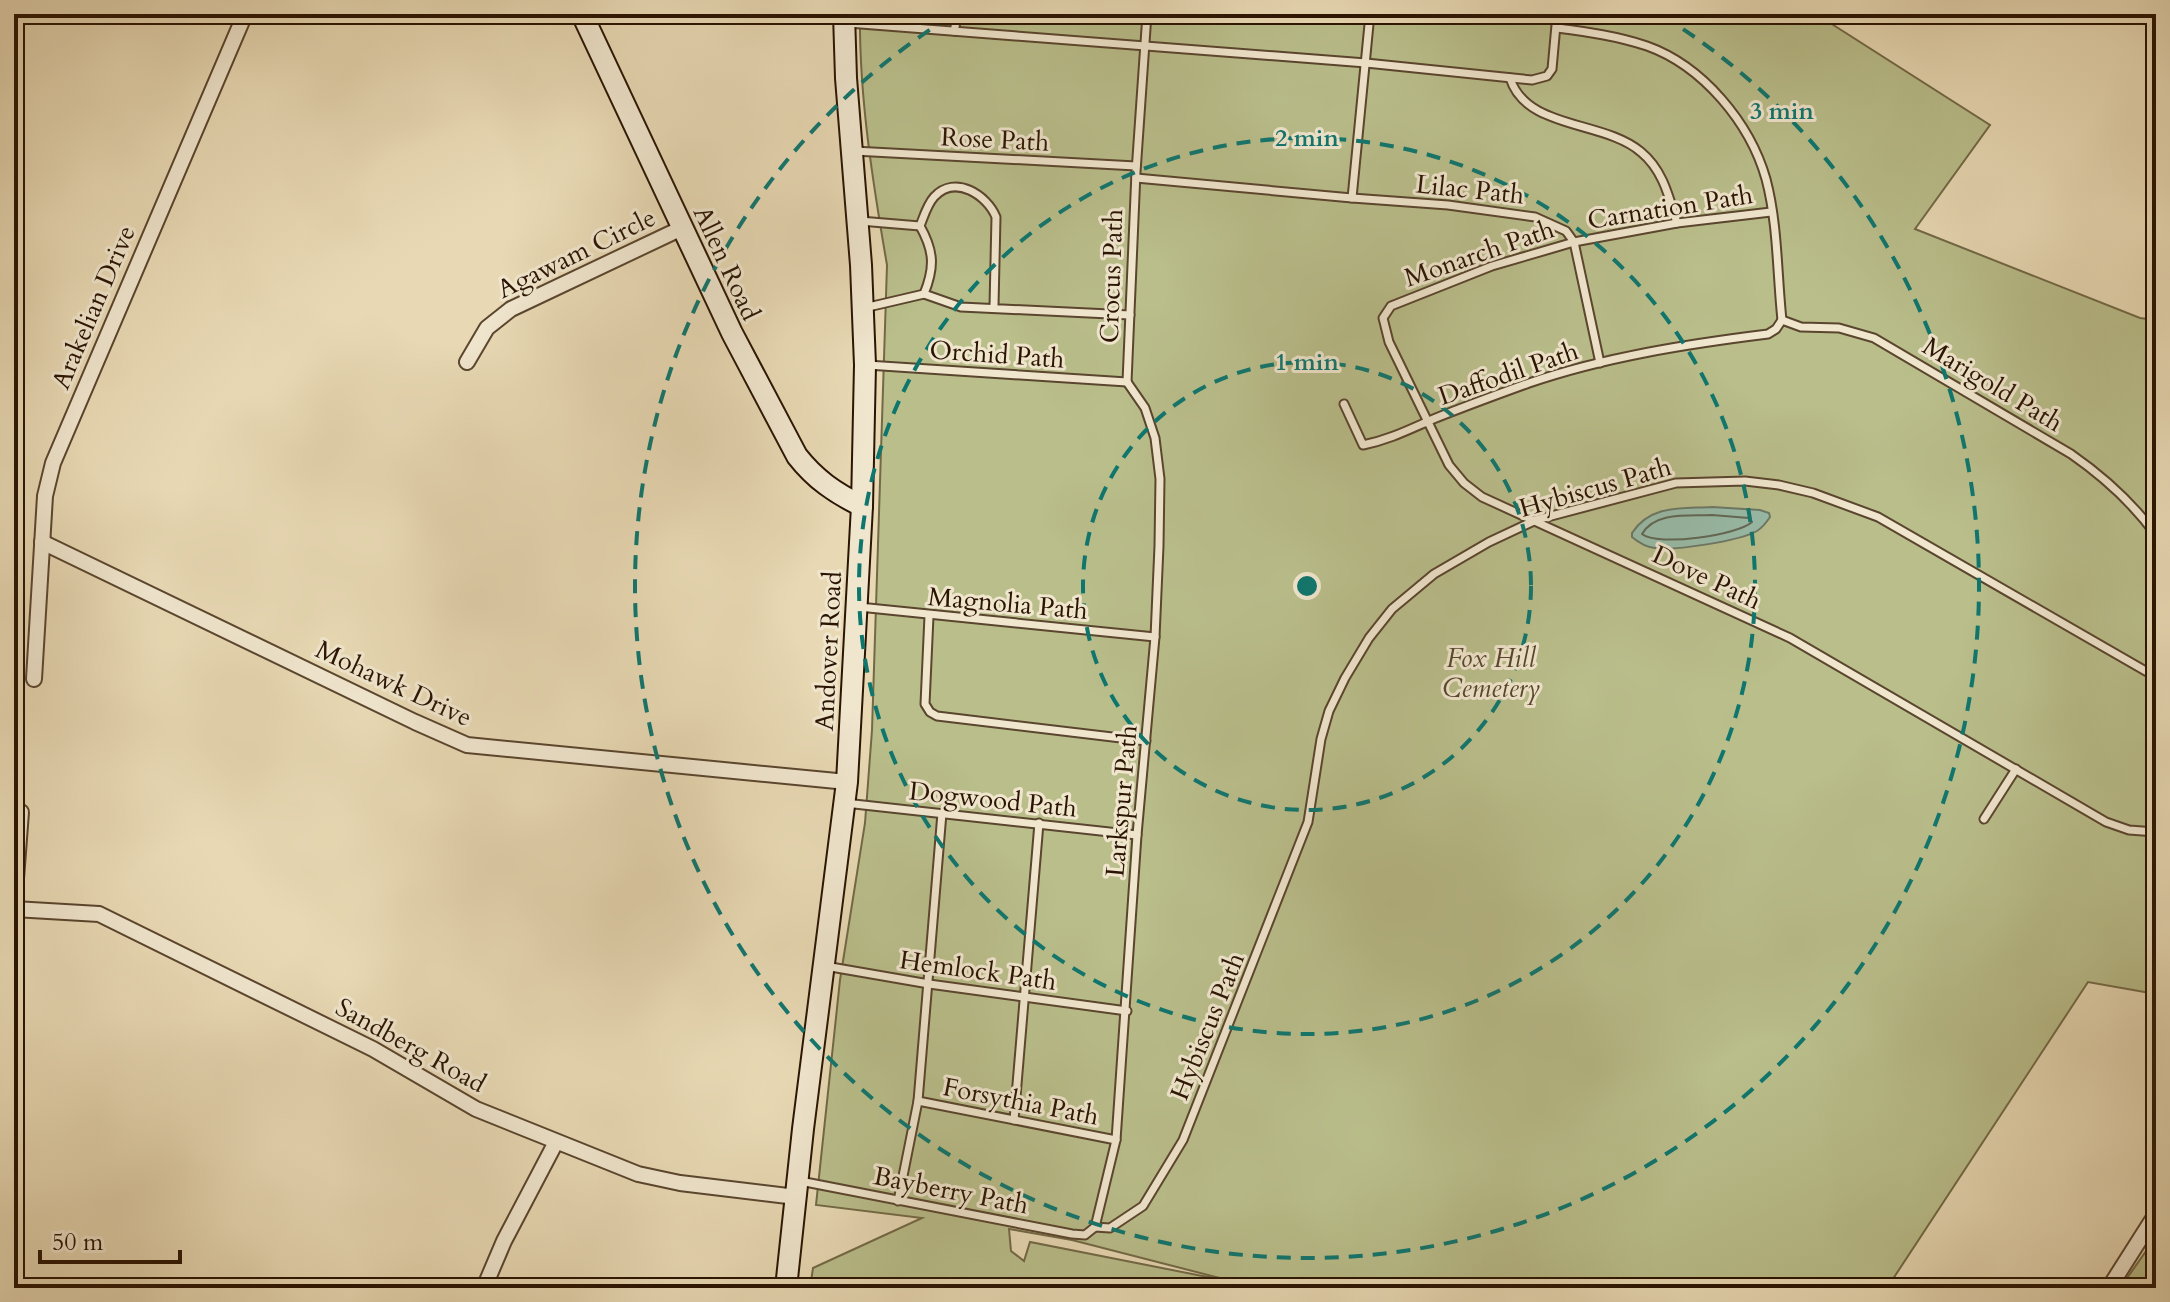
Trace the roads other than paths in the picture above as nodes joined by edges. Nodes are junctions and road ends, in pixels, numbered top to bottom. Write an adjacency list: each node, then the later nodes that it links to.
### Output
1 (245, 14): 37 (street, Arakelian Drive)
2 (582, 14): 20 (main road, Allen Road)
3 (958, 14): 9 (lane)
4 (1147, 14): 10 (lane, Crocus Path)
5 (1370, 14): 11 (lane)
6 (1557, 14): 8 (lane)
7 (844, 18): 9 (lane); 13 (main road, Andover Road)
8 (1557, 28): 12 (lane); 16 (lane)
9 (954, 31): 10 (lane)
10 (1145, 46): 11 (lane); 14 (lane, Crocus Path)
11 (1366, 63): 12 (lane); 15 (lane)
12 (1510, 78): 18 (lane)
13 (852, 151): 14 (lane, Rose Path); 17 (main road, Andover Road)
14 (1136, 172): 15 (lane, Lilac Path); 26 (lane, Crocus Path)
15 (1352, 198): 21 (lane, Lilac Path)
16 (1771, 212): 18 (lane, Carnation Path); 27 (lane)
17 (858, 221): 19 (lane); 25 (main road, Andover Road)
18 (1677, 223): 21 (lane, Carnation Path)
19 (920, 226): 22 (lane); 24 (lane)
20 (682, 228): 28 (street, Agawam Circle); 34 (main road, Allen Road)
21 (1574, 242): 23 (lane, Monarch Path); 29 (lane)
22 (924, 294): 24 (lane); 25 (lane)
23 (1396, 302): 33 (lane, Dove Path)
24 (994, 306): 26 (lane)
25 (863, 308): 30 (main road, Andover Road)
26 (1130, 315): 31 (lane, Crocus Path)
27 (1782, 320): 29 (lane, Daffodil Path); 36 (lane, Marigold Path)
28 (467, 362)
29 (1600, 363): 33 (lane, Daffodil Path)
30 (865, 365): 31 (lane, Orchid Path); 34 (main road, Andover Road)
31 (1127, 382): 40 (lane, Larkspur Path)
32 (1344, 404): 33 (lane, Daffodil Path)
33 (1429, 421): 35 (lane, Dove Path)
34 (862, 506): 38 (main road, Andover Road)
35 (1536, 520): 41 (lane, Hybiscus Path); 44 (lane, Dove Path); 64 (lane, Hybiscus Path)
36 (2156, 535)
37 (42, 542): 42 (street, Arakelian Drive); 45 (street, Mohawk Drive)
38 (857, 607): 39 (lane, Magnolia Path); 45 (main road, Andover Road)
39 (929, 616): 40 (lane, Magnolia Path); 43 (lane)
40 (1155, 637): 43 (lane, Larkspur Path)
41 (2156, 677)
42 (34, 679)
43 (1146, 741): 51 (lane, Larkspur Path)
44 (2016, 769): 48 (lane); 50 (lane, Dove Path)
45 (846, 792): 47 (lane, Dogwood Path); 53 (main road, Andover Road)
46 (21, 812): 52 (street)
47 (942, 813): 49 (lane, Dogwood Path); 54 (lane)
48 (1984, 819)
49 (1039, 823): 51 (lane, Dogwood Path); 55 (lane)
50 (2156, 832)
51 (1137, 835): 56 (lane, Larkspur Path)
52 (14, 907): 60 (street, Sandberg Road)
53 (824, 966): 54 (lane, Hemlock Path); 61 (main road, Andover Road)
54 (929, 984): 55 (lane, Hemlock Path); 57 (lane)
55 (1025, 998): 56 (lane, Hemlock Path); 58 (lane)
56 (1127, 1011): 59 (lane, Larkspur Path)
57 (918, 1101): 58 (lane, Forsythia Path); 62 (lane)
58 (1014, 1120): 59 (lane, Forsythia Path)
59 (1116, 1140): 64 (lane, Larkspur Path)
60 (556, 1142): 61 (street, Sandberg Road); 65 (street)
61 (797, 1189): 62 (lane, Bayberry Path); 66 (main road, Andover Road)
62 (898, 1201): 64 (lane, Bayberry Path)
63 (2156, 1214): 67 (street)
64 (1095, 1227)
65 (484, 1288)
66 (786, 1288)
67 (2109, 1288)

